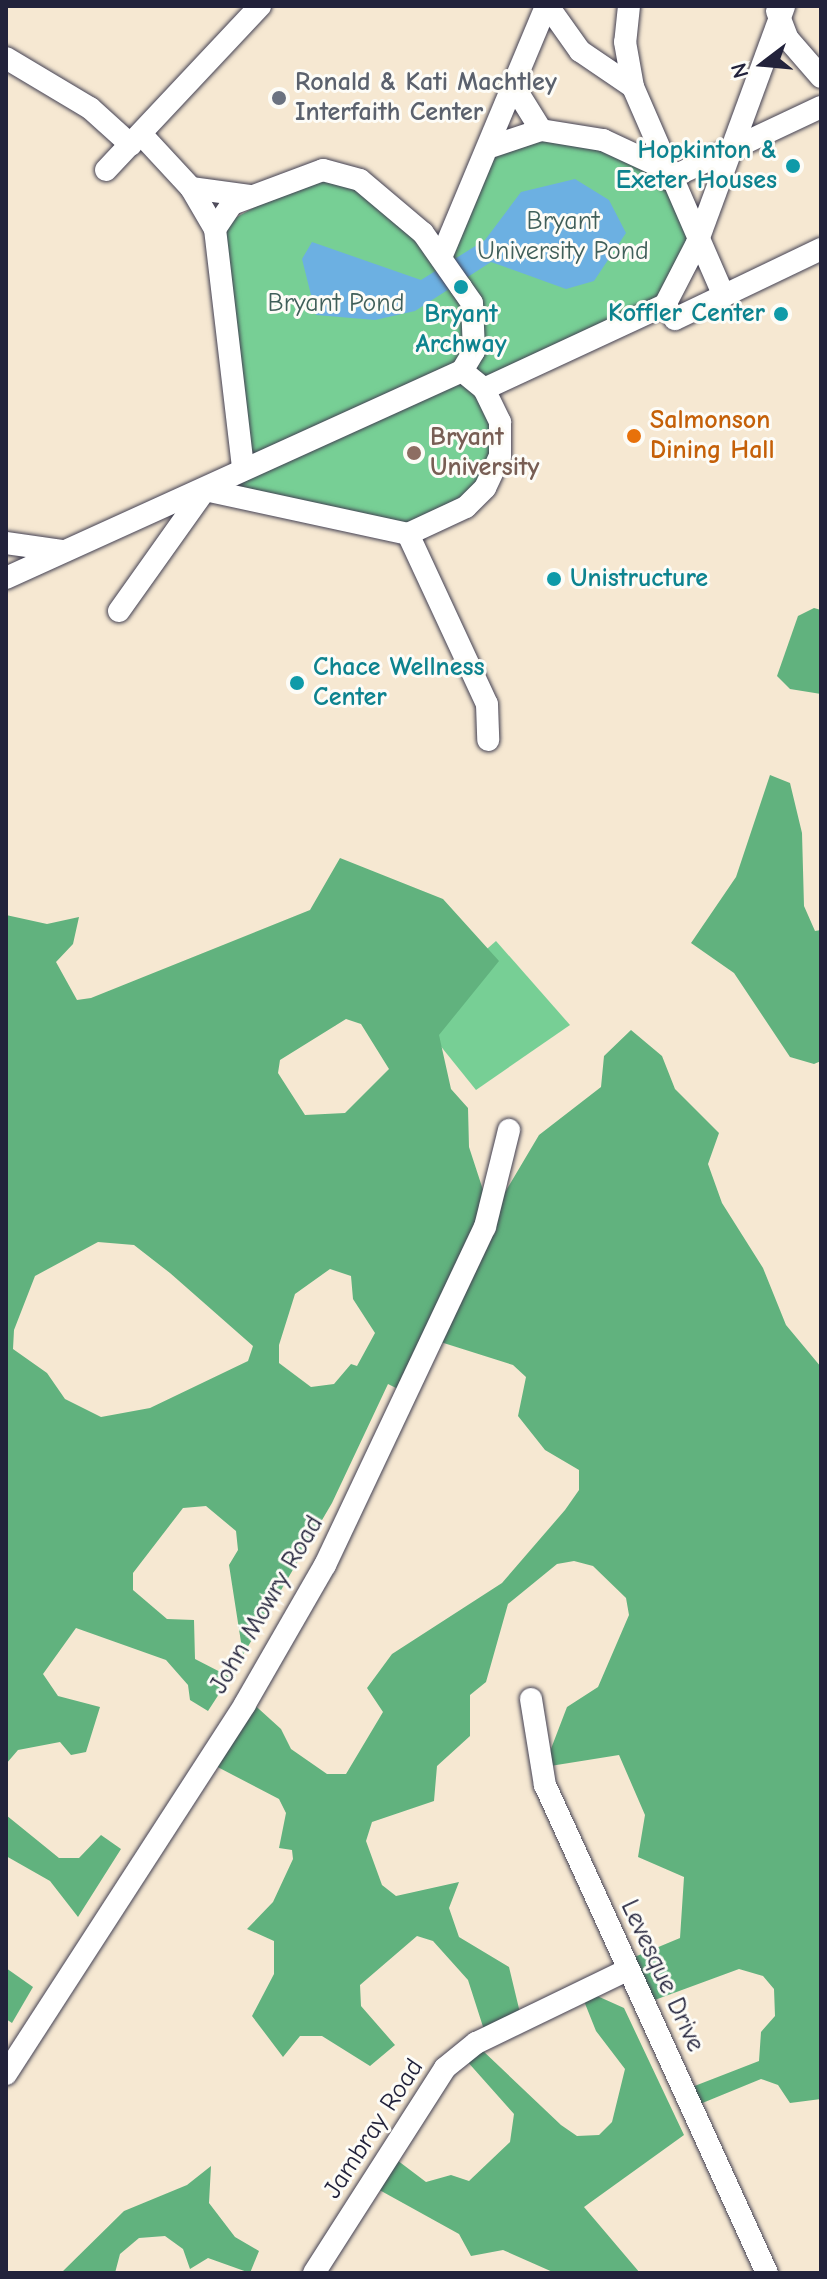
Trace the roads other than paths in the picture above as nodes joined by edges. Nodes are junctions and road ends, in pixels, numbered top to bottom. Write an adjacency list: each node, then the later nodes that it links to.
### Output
1 (260, 6): 11 (street)
2 (547, 6): 7 (street); 8 (street)
3 (629, 6): 7 (street)
4 (780, 9): 6 (street); 13 (street)
5 (6, 58): 11 (street)
6 (821, 77)
7 (633, 87): 15 (street)
8 (515, 88): 10 (street); 12 (street)
9 (821, 107): 13 (street)
10 (541, 130): 12 (street); 15 (street)
11 (136, 140): 14 (street); 16 (street)
12 (493, 146): 21 (street)
13 (728, 154): 15 (street); 19 (street)
14 (106, 170)
15 (665, 173): 19 (street)
16 (191, 188): 17 (street); 18 (street)
17 (252, 196): 18 (street); 21 (street)
18 (215, 229): 26 (street)
19 (697, 243): 22 (street); 23 (street)
20 (821, 249): 22 (street)
21 (442, 255): 24 (street)
22 (724, 296): 23 (street)
23 (665, 305): 25 (street)
24 (462, 371): 25 (street); 26 (street)
25 (484, 389): 28 (street)
26 (243, 469): 27 (street)
27 (205, 490): 28 (street); 30 (street); 32 (street)
28 (408, 534): 33 (street)
29 (6, 543): 30 (street)
30 (63, 551): 31 (street)
31 (6, 578)
32 (119, 611)
33 (488, 740)
34 (509, 1130): 37 (street, John Mowry Road)
35 (531, 1699): 36 (street, Levesque Drive)
36 (627, 1970): 38 (street, Levesque Drive); 39 (street, Jambray Road)
37 (6, 2074)
38 (765, 2272)
39 (314, 2273)

